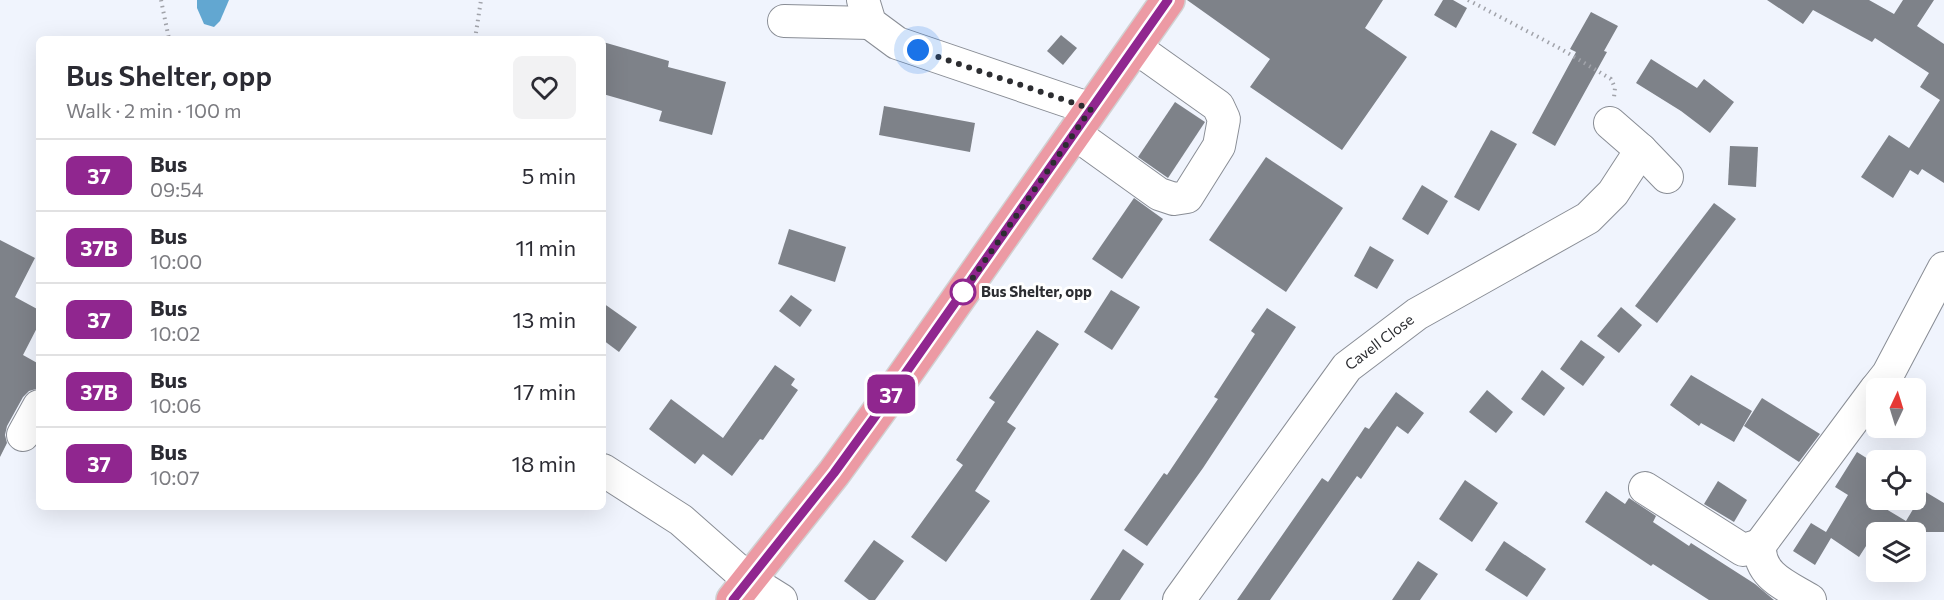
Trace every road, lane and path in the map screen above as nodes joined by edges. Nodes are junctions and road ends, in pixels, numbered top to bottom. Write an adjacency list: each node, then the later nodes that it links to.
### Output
1 (161, 0): 7 (path)
2 (481, 0): 8 (path)
3 (1168, 0): 9 (main road)
4 (1468, 0): 10 (path)
5 (866, 12): 6 (street); 11 (street)
6 (784, 21)
7 (168, 36)
8 (475, 36)
9 (1135, 47): 11 (main road); 11 (street)
10 (1611, 79)
11 (1083, 121): 23 (main road)
12 (1610, 123): 13 (street)
13 (1641, 150): 14 (street); 25 (street, Cavell Close)
14 (1667, 177)
15 (1944, 268): 16 (street)
16 (1885, 378)
17 (1866, 404): 22 (street)
18 (36, 411): 19 (street)
19 (23, 435)
20 (606, 472): 23 (street)
21 (1645, 488): 22 (street)
22 (1760, 545): 26 (street)
23 (741, 590): 24 (street)
24 (781, 600)
25 (1179, 600)
26 (1810, 600)

